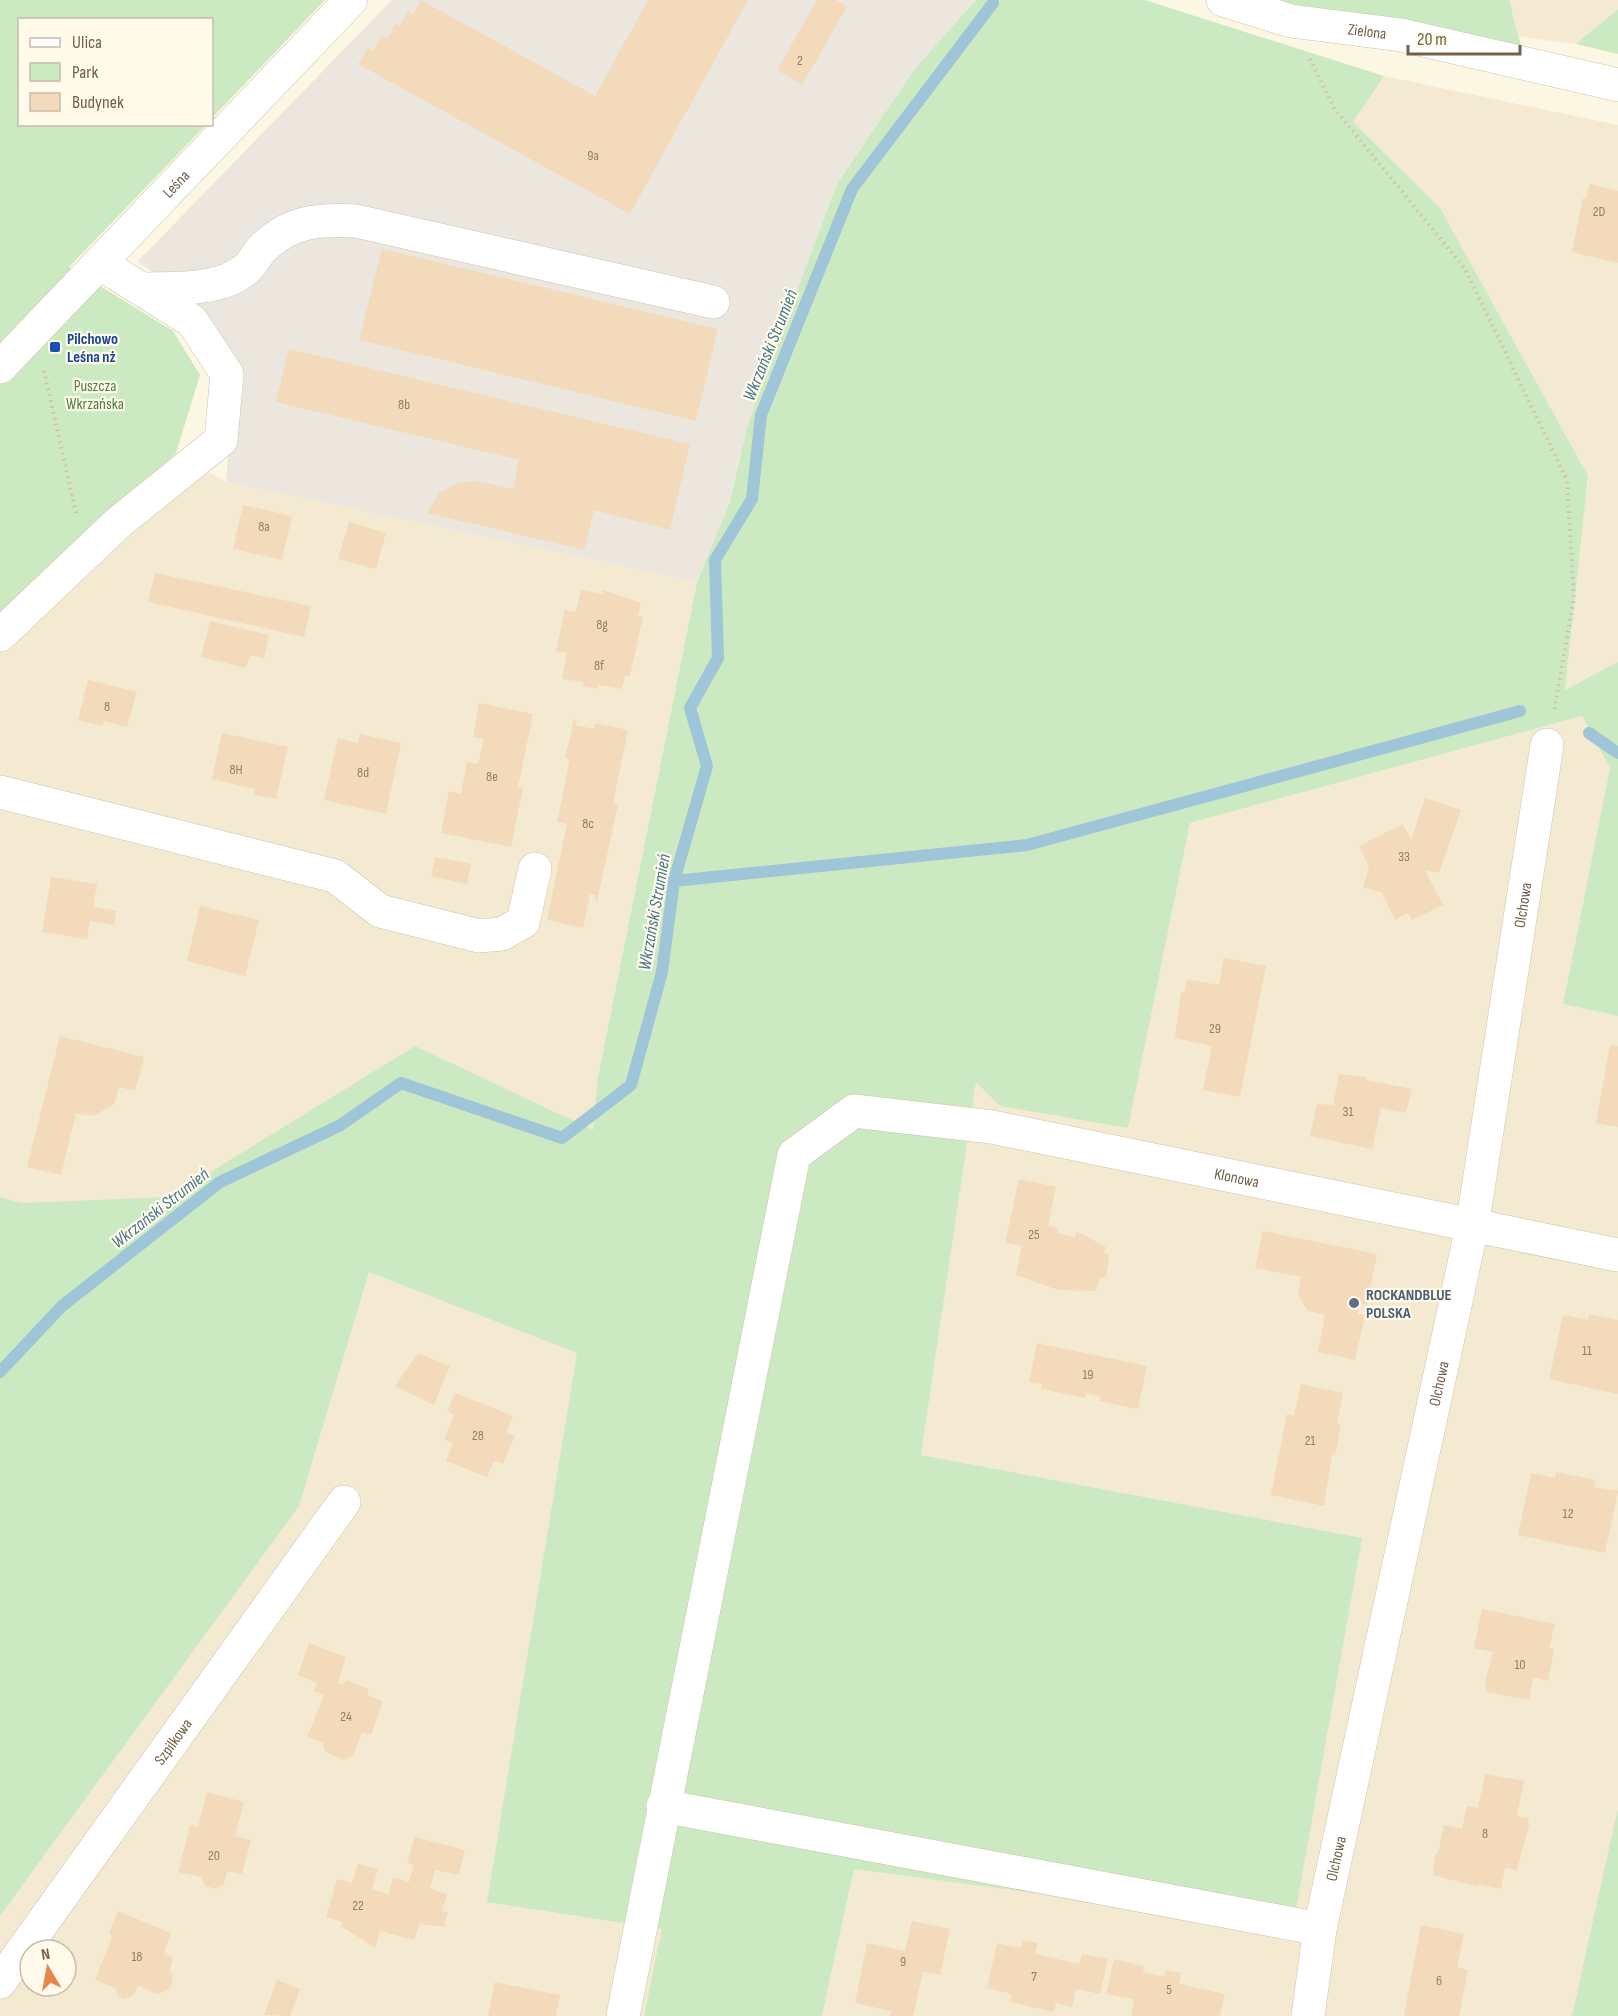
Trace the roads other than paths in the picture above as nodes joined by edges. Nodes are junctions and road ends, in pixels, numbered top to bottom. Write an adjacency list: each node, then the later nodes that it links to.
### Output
1 (351, 0): 4 (street, Leśna)
2 (1224, 0): 3 (street, Zielona)
3 (1618, 85)
4 (101, 264): 5 (street); 7 (street, Leśna)
5 (142, 289): 6 (street); 8 (street)
6 (714, 302)
7 (0, 367)
8 (0, 635)
9 (1547, 745): 12 (street, Olchowa)
10 (0, 792): 11 (street)
11 (535, 869)
12 (1472, 1227): 13 (street, Klonowa); 15 (street, Klonowa); 16 (street, Olchowa)
13 (1618, 1255)
14 (344, 1502): 17 (street, Szpilkowa)
15 (663, 1806): 16 (street); 18 (street)
16 (1320, 1929): 19 (street, Olchowa)
17 (0, 1982)
18 (623, 2016)
19 (1308, 2016)

